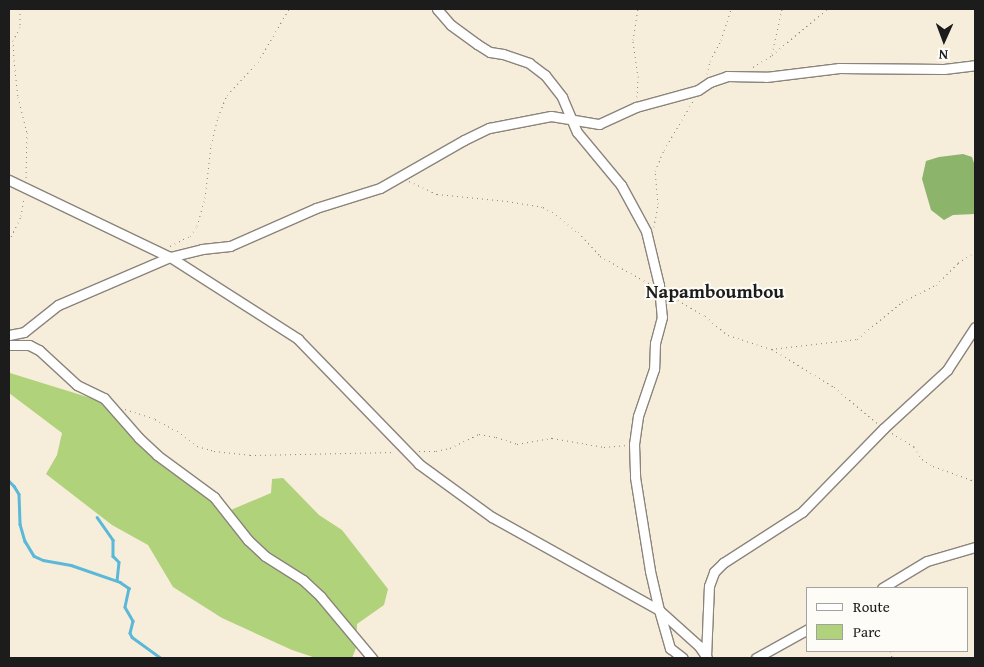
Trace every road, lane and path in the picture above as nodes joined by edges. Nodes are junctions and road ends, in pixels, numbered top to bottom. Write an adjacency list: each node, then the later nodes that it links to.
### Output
1 (20, 9): 17 (path)
2 (289, 9): 20 (path)
3 (437, 9): 14 (street)
4 (638, 9): 13 (path)
5 (731, 9): 11 (path)
6 (782, 9): 8 (path)
7 (827, 9): 8 (path)
8 (772, 55): 10 (path)
9 (975, 64): 11 (street)
10 (747, 70)
11 (703, 86): 13 (street)
12 (694, 100): 18 (path)
13 (636, 107): 14 (street)
14 (570, 118): 15 (street); 23 (street)
15 (400, 177): 22 (street); 23 (path)
16 (9, 180): 17 (street)
17 (26, 188): 19 (path); 20 (street)
18 (654, 233)
19 (9, 241)
20 (160, 252): 22 (street)
21 (975, 252): 27 (path)
22 (170, 257): 25 (street); 31 (street)
23 (660, 290): 27 (path); 30 (street)
24 (975, 327): 29 (street)
25 (9, 335)
26 (9, 344): 28 (street)
27 (771, 349): 29 (path)
28 (110, 404): 31 (path); 37 (street)
29 (884, 428): 32 (path); 39 (street)
30 (634, 444): 31 (path); 35 (street)
31 (406, 451): 35 (street)
32 (975, 481)
33 (975, 547): 34 (street)
34 (884, 587)
35 (659, 610): 38 (street); 39 (street)
36 (806, 630): 40 (street)
37 (372, 658)
38 (684, 658)
39 (707, 658)
40 (756, 658)

